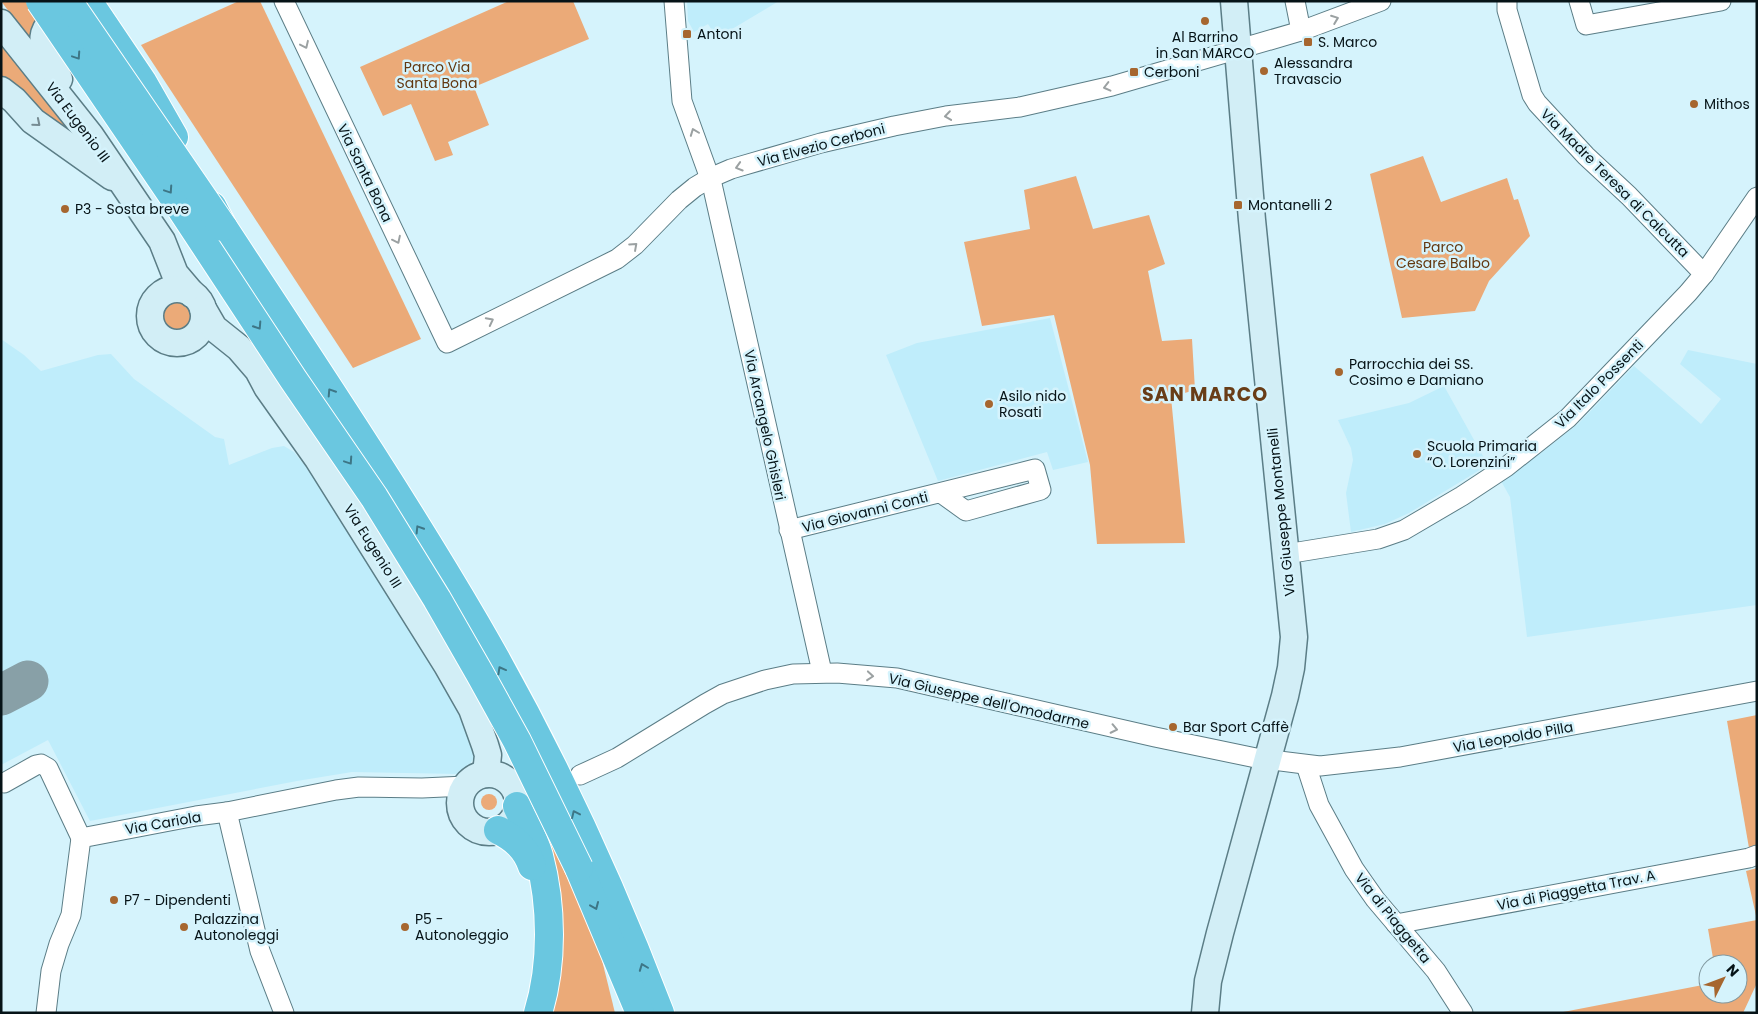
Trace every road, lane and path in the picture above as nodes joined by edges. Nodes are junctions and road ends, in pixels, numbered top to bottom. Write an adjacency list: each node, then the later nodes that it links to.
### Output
1 (40, 1): 45 (highway, one-way to 45, bridge)
2 (68, 1): 22 (highway, bridge)
3 (88, 1): 22 (highway, bridge)
4 (284, 1): 27 (street, Via Santa Bona, one-way to 27)
5 (674, 1): 18 (street, Via Arcangelo Ghisleri, one-way to 5)
6 (1234, 1): 15 (street, Via Giuseppe Montanelli)
7 (1295, 1): 14 (street)
8 (1381, 1): 14 (street, Via Elvezio Cerboni, one-way to 8)
9 (1506, 1): 23 (street, Via Madre Teresa di Calcutta)
10 (1579, 1): 11 (street)
11 (1721, 1)
12 (1, 23): 17 (street, Via Eugenio III)
13 (46, 30): 17 (street)
14 (1301, 31): 15 (street, Via Elvezio Cerboni)
15 (1239, 50): 18 (street, Via Elvezio Cerboni, one-way to 18); 31 (street, Via Giuseppe Montanelli)
16 (1, 90): 19 (street, one-way to 19)
17 (68, 105): 19 (street, Via Eugenio III)
18 (710, 178): 27 (street, Via Elvezio Cerboni, one-way to 18); 30 (street, Via Arcangelo Ghisleri)
19 (124, 185): 21 (street, Via Eugenio III)
20 (1757, 197): 23 (street, Via Italo Possenti)
21 (151, 224): 24 (street, Via Eugenio III); 25 (street, Via Eugenio III)
22 (224, 227): 45 (highway, one-way to 22)
23 (1704, 274): 31 (street, Via Italo Possenti)
24 (158, 297): 25 (street); 26 (street)
25 (198, 302): 26 (street); 28 (street, Via Eugenio III)
26 (189, 340): 28 (street, Via Eugenio III)
27 (447, 343)
28 (267, 387): 34 (street, Via Eugenio III)
29 (941, 493): 30 (street, Via Giovanni Conti)
30 (789, 530): 32 (street, Via Arcangelo Ghisleri)
31 (1286, 554): 35 (street, Via Giuseppe Montanelli)
32 (822, 672): 35 (street, Via Giuseppe dell'Omodarme, one-way to 35); 37 (street, Via Giuseppe dell'Omodarme)
33 (1757, 691): 36 (street, Via Leopoldo Pilla)
34 (472, 709): 39 (street, Via Eugenio III); 40 (street, Via Eugenio III)
35 (1268, 760): 36 (street, Via Leopoldo Pilla); 53 (street, Via Giuseppe Montanelli)
36 (1306, 765): 46 (street, Via di Piaggetta)
37 (580, 775)
38 (4, 783): 43 (street)
39 (471, 787): 40 (street); 41 (street, Via Cariola); 42 (street)
40 (514, 795): 42 (street); 50 (highway)
41 (227, 812): 43 (street, Via Cariola); 48 (street)
42 (498, 830): 49 (highway)
43 (81, 838): 47 (street)
44 (1757, 855): 46 (street, Via di Piaggetta Trav. A)
45 (588, 863): 51 (highway, one-way to 51); 52 (highway, one-way to 45)
46 (1396, 924): 54 (street, Via di Piaggetta)
47 (46, 1013)
48 (284, 1013)
49 (527, 1013)
50 (538, 1013)
51 (640, 1013)
52 (660, 1013)
53 (1205, 1013)
54 (1463, 1013)

